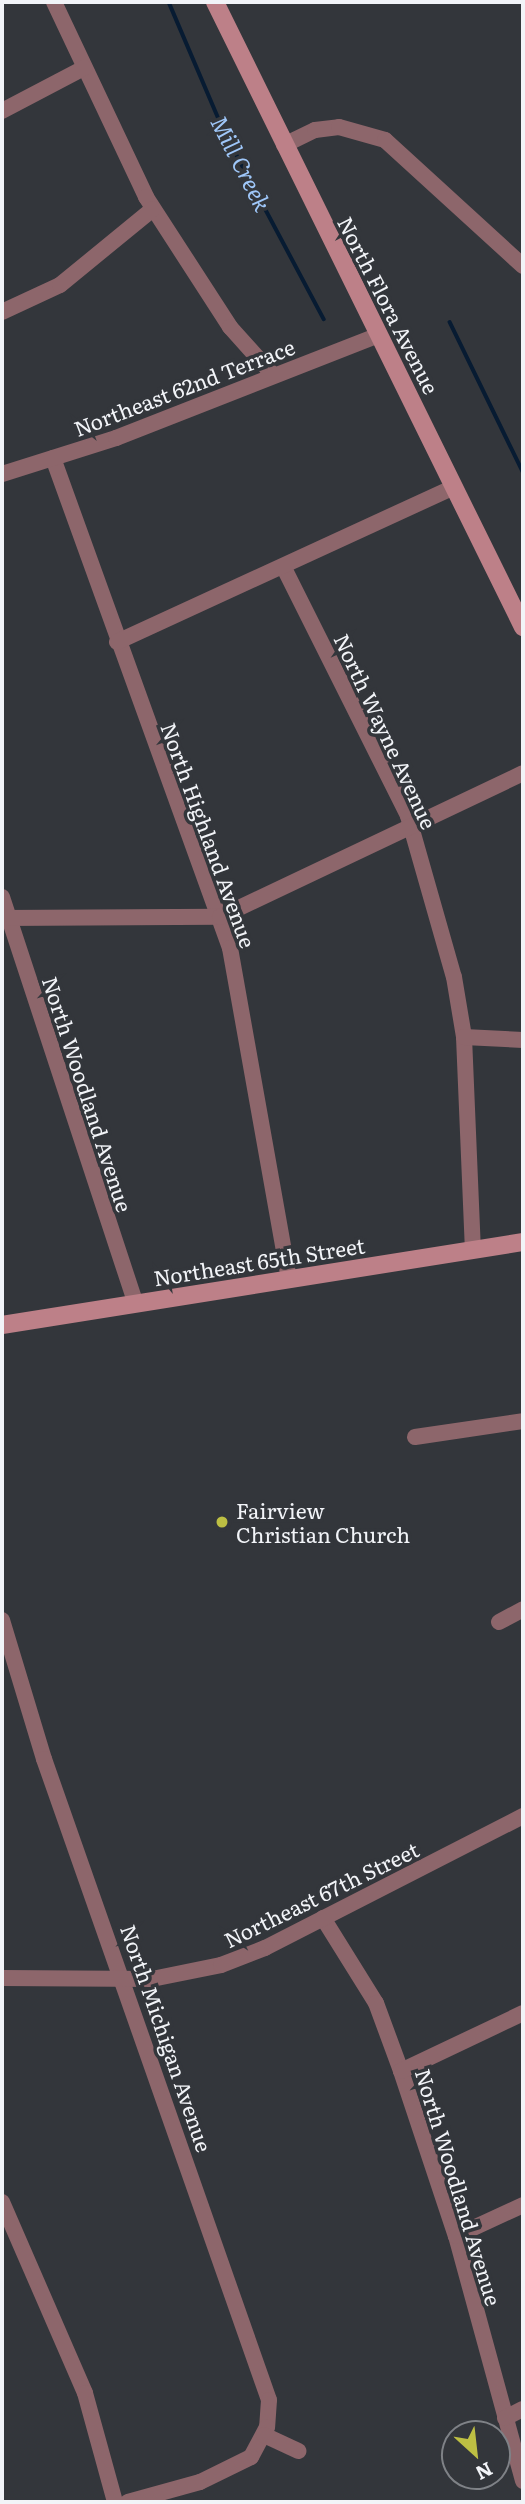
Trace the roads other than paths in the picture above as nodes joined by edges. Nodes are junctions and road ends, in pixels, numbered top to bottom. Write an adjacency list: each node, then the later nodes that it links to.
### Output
1 (54, 2): 3 (street)
2 (215, 2): 5 (street, North Flora Avenue)
3 (84, 68): 4 (street); 6 (street)
4 (2, 111)
5 (284, 145): 7 (street); 9 (street, North Flora Avenue)
6 (153, 209): 8 (street); 10 (street)
7 (523, 266)
8 (2, 312)
9 (379, 335): 10 (street, Northeast 62nd Terrace); 13 (street, North Flora Avenue)
10 (273, 375): 11 (street, Northeast 62nd Terrace)
11 (53, 457): 12 (street, Northeast 62nd Terrace); 16 (street, North Highland Avenue)
12 (2, 474)
13 (454, 487): 14 (street); 15 (street, North Flora Avenue)
14 (284, 568): 16 (street); 18 (street, North Wayne Avenue)
15 (523, 627)
16 (117, 642): 20 (street, North Highland Avenue)
17 (523, 773): 18 (street)
18 (411, 825): 20 (street); 22 (street, North Wayne Avenue)
19 (2, 897): 21 (street, North Woodland Avenue)
20 (220, 917): 21 (street); 26 (street, North Highland Avenue)
21 (5, 918): 27 (street, North Woodland Avenue)
22 (464, 1037): 23 (street); 25 (street, North Wayne Avenue)
23 (523, 1040)
24 (523, 1242): 25 (street, Northeast 65th Street)
25 (473, 1250): 26 (street, Northeast 65th Street)
26 (289, 1280): 27 (street, Northeast 65th Street)
27 (136, 1304): 28 (street, Northeast 65th Street)
28 (2, 1325)
29 (523, 1421): 30 (street)
30 (415, 1437)
31 (523, 1609): 33 (street)
32 (2, 1620): 37 (street, North Michigan Avenue)
33 (499, 1622)
34 (523, 1816): 35 (street, Northeast 67th Street)
35 (323, 1918): 37 (street, Northeast 67th Street); 39 (street, North Woodland Avenue)
36 (2, 1978): 37 (street, Northeast 67th Street)
37 (125, 1979): 45 (street, North Michigan Avenue)
38 (523, 2013): 39 (street)
39 (401, 2071): 42 (street, North Woodland Avenue)
40 (2, 2203): 48 (street)
41 (523, 2205): 42 (street)
42 (456, 2236): 44 (street, North Woodland Avenue)
43 (523, 2409): 44 (street)
44 (505, 2418): 47 (street, North Woodland Avenue)
45 (264, 2435): 46 (street); 49 (street)
46 (299, 2451)
47 (523, 2480)
48 (115, 2502)
49 (128, 2502)

